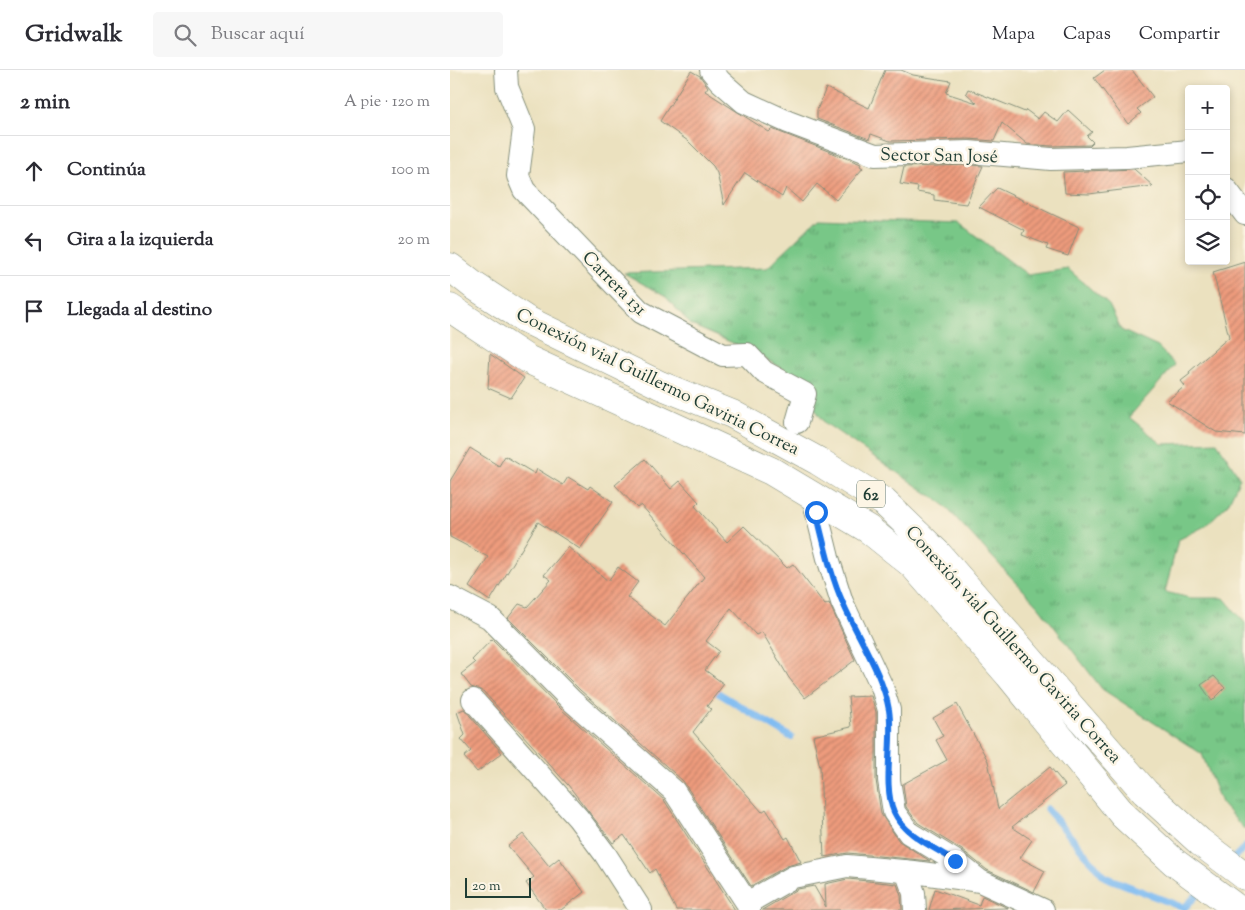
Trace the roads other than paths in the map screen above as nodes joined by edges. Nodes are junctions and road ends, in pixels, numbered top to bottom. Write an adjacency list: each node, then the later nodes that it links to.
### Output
1 (506, 70): 8 (street, Carrera 131)
2 (711, 70): 3 (street, Sector San José)
3 (1185, 150)
4 (1230, 194): 5 (street)
5 (1245, 214)
6 (450, 267): 13 (highway, Conexión vial Guillermo Gaviria Correa / 62)
7 (450, 308): 9 (highway, Conexión vial Guillermo Gaviria Correa / 62)
8 (797, 422)
9 (812, 494): 14 (street); 20 (highway, Conexión vial Guillermo Gaviria Correa / 62)
10 (450, 596): 16 (street)
11 (473, 700): 17 (street)
12 (906, 871): 14 (street); 16 (street); 18 (street)
13 (1245, 876)
14 (980, 882): 15 (street)
15 (1014, 903): 19 (street)
16 (748, 906)
17 (641, 910)
18 (916, 910)
19 (1043, 910)
20 (1238, 910)

